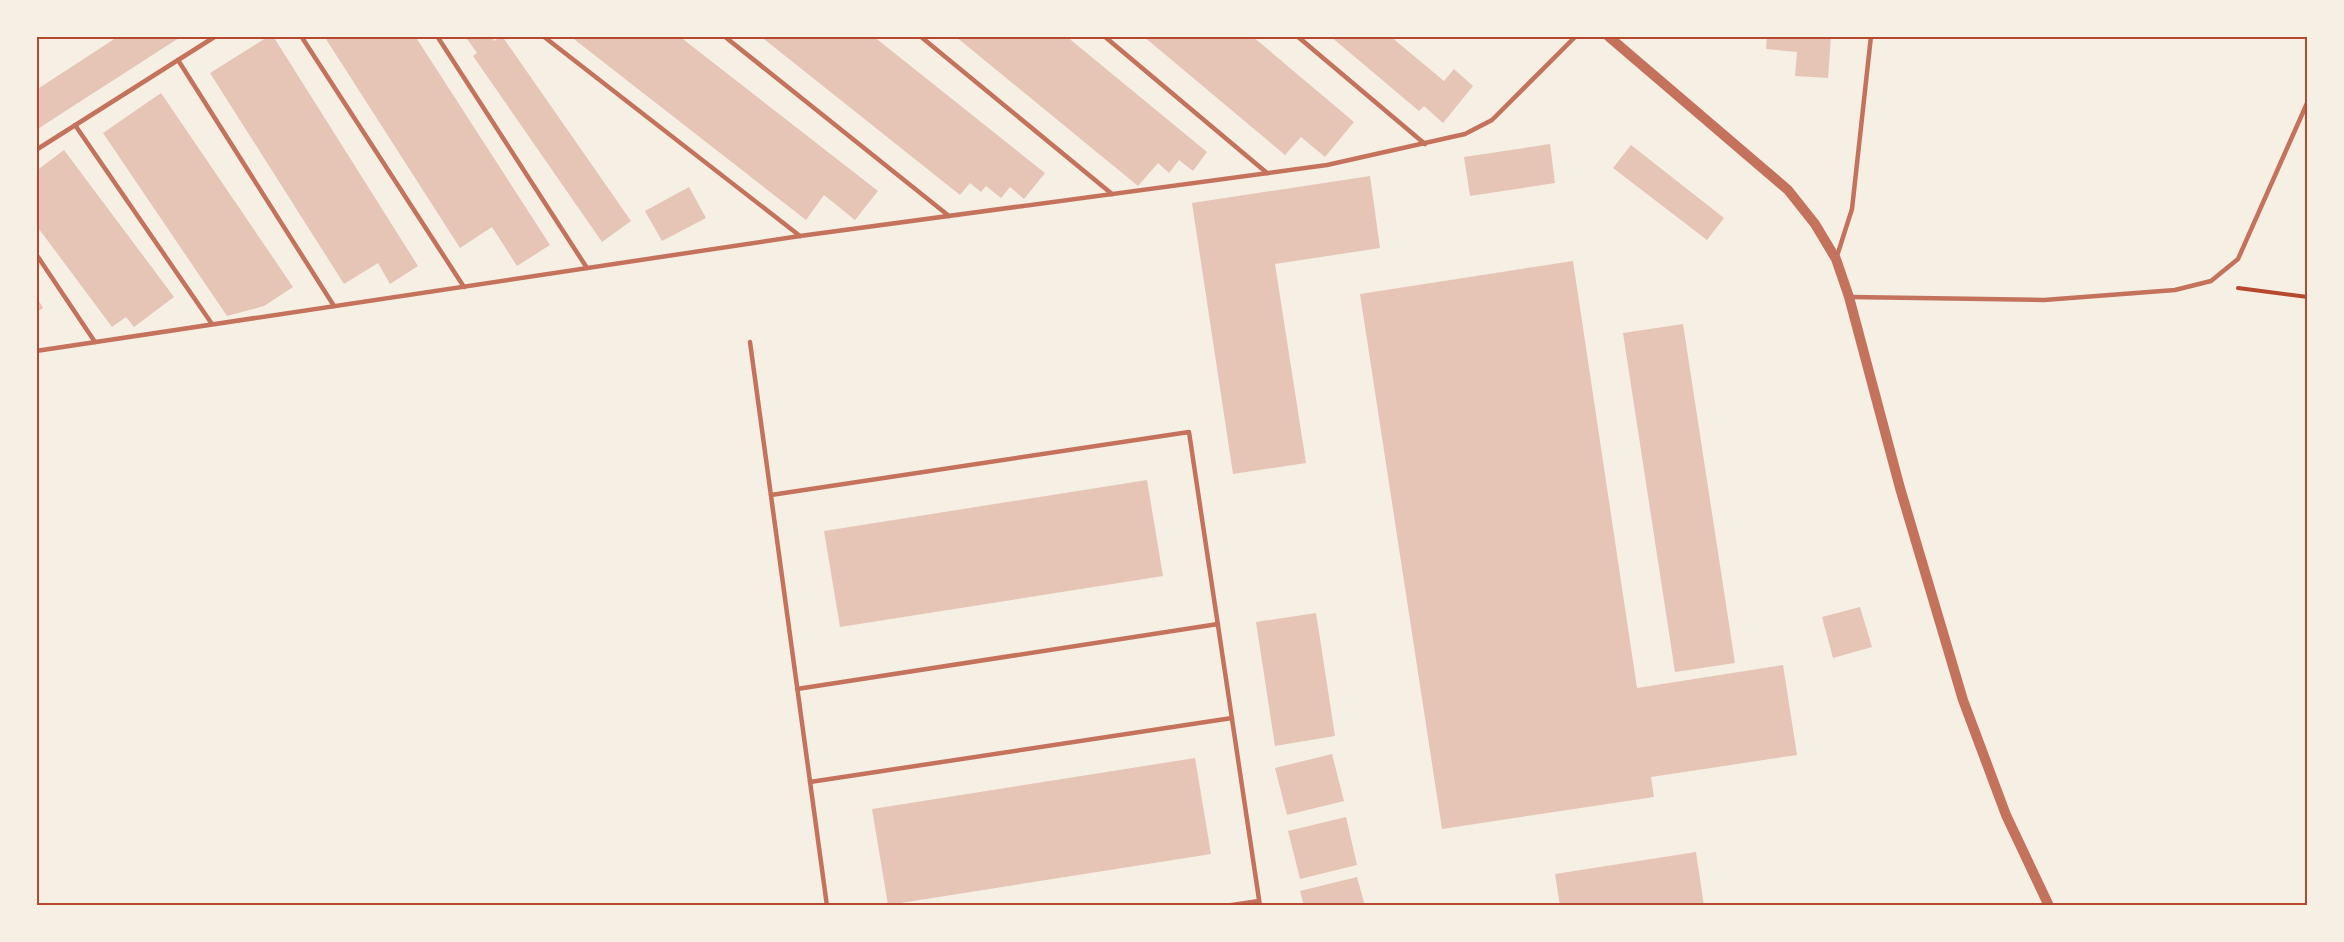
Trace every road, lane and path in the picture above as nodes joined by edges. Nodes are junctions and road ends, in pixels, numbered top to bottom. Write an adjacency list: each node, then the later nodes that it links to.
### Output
1 (216, 36): 12 (lane)
2 (301, 36): 25 (lane)
3 (437, 36): 23 (lane)
4 (543, 36): 20 (lane)
5 (724, 36): 19 (lane)
6 (920, 36): 18 (lane)
7 (1104, 36): 17 (lane)
8 (1297, 36): 15 (lane)
9 (1576, 36): 15 (lane)
10 (1608, 36): 22 (street)
11 (1871, 36): 22 (lane)
12 (178, 60): 14 (lane); 28 (lane)
13 (2308, 101): 24 (lane)
14 (75, 125): 16 (lane); 29 (lane)
15 (1425, 144): 17 (lane)
16 (36, 150)
17 (1267, 173): 18 (lane)
18 (1112, 194): 19 (lane)
19 (949, 216): 20 (lane)
20 (800, 236): 23 (lane)
21 (36, 254): 30 (lane)
22 (1836, 259): 26 (street)
23 (587, 268): 25 (lane)
24 (2211, 281): 26 (lane); 27 (path)
25 (464, 286): 28 (lane)
26 (1850, 297): 41 (street)
27 (2308, 297)
28 (334, 306): 29 (lane)
29 (212, 324): 30 (lane)
30 (95, 342): 32 (lane)
31 (750, 342): 33 (lane)
32 (36, 351)
33 (771, 495): 34 (lane); 35 (lane)
34 (1218, 624): 35 (lane); 36 (lane)
35 (797, 689): 37 (lane)
36 (1232, 718): 37 (lane); 38 (lane)
37 (810, 782): 39 (lane)
38 (1260, 903): 40 (lane)
39 (827, 906)
40 (1225, 906)
41 (2049, 906)

